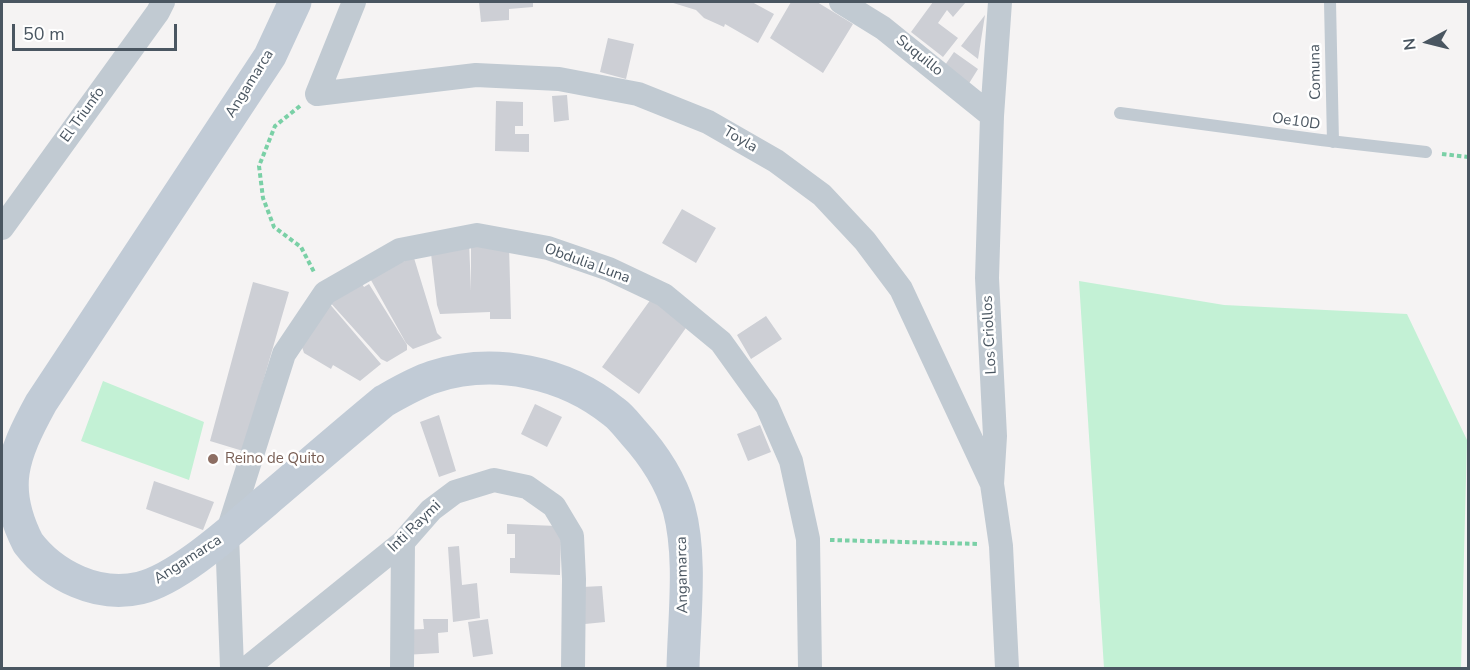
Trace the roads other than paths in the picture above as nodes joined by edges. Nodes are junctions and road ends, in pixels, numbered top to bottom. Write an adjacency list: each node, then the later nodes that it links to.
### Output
1 (163, 2): 11 (street, El Triunfo)
2 (295, 2): 13 (street, Angamarca)
3 (354, 2): 12 (street, Toyla)
4 (842, 2): 8 (street, Suquillo)
5 (1000, 2): 8 (street, Los Criollos)
6 (1330, 2): 9 (lane, Comuna)
7 (1120, 113): 9 (lane, Oe10D)
8 (992, 116): 12 (street, Los Criollos)
9 (1333, 142): 10 (lane, Oe10D)
10 (1426, 152)
11 (2, 228)
12 (992, 484): 21 (street, Los Criollos)
13 (227, 534): 15 (street, Obdulia Luna); 19 (street, Angamarca); 20 (street, Obdulia Luna)
14 (402, 542): 16 (street, Inti Raymi); 17 (street); 18 (street, Inti Raymi)
15 (232, 669)
16 (247, 669)
17 (402, 669)
18 (573, 669)
19 (683, 669)
20 (810, 669)
21 (1007, 669)

